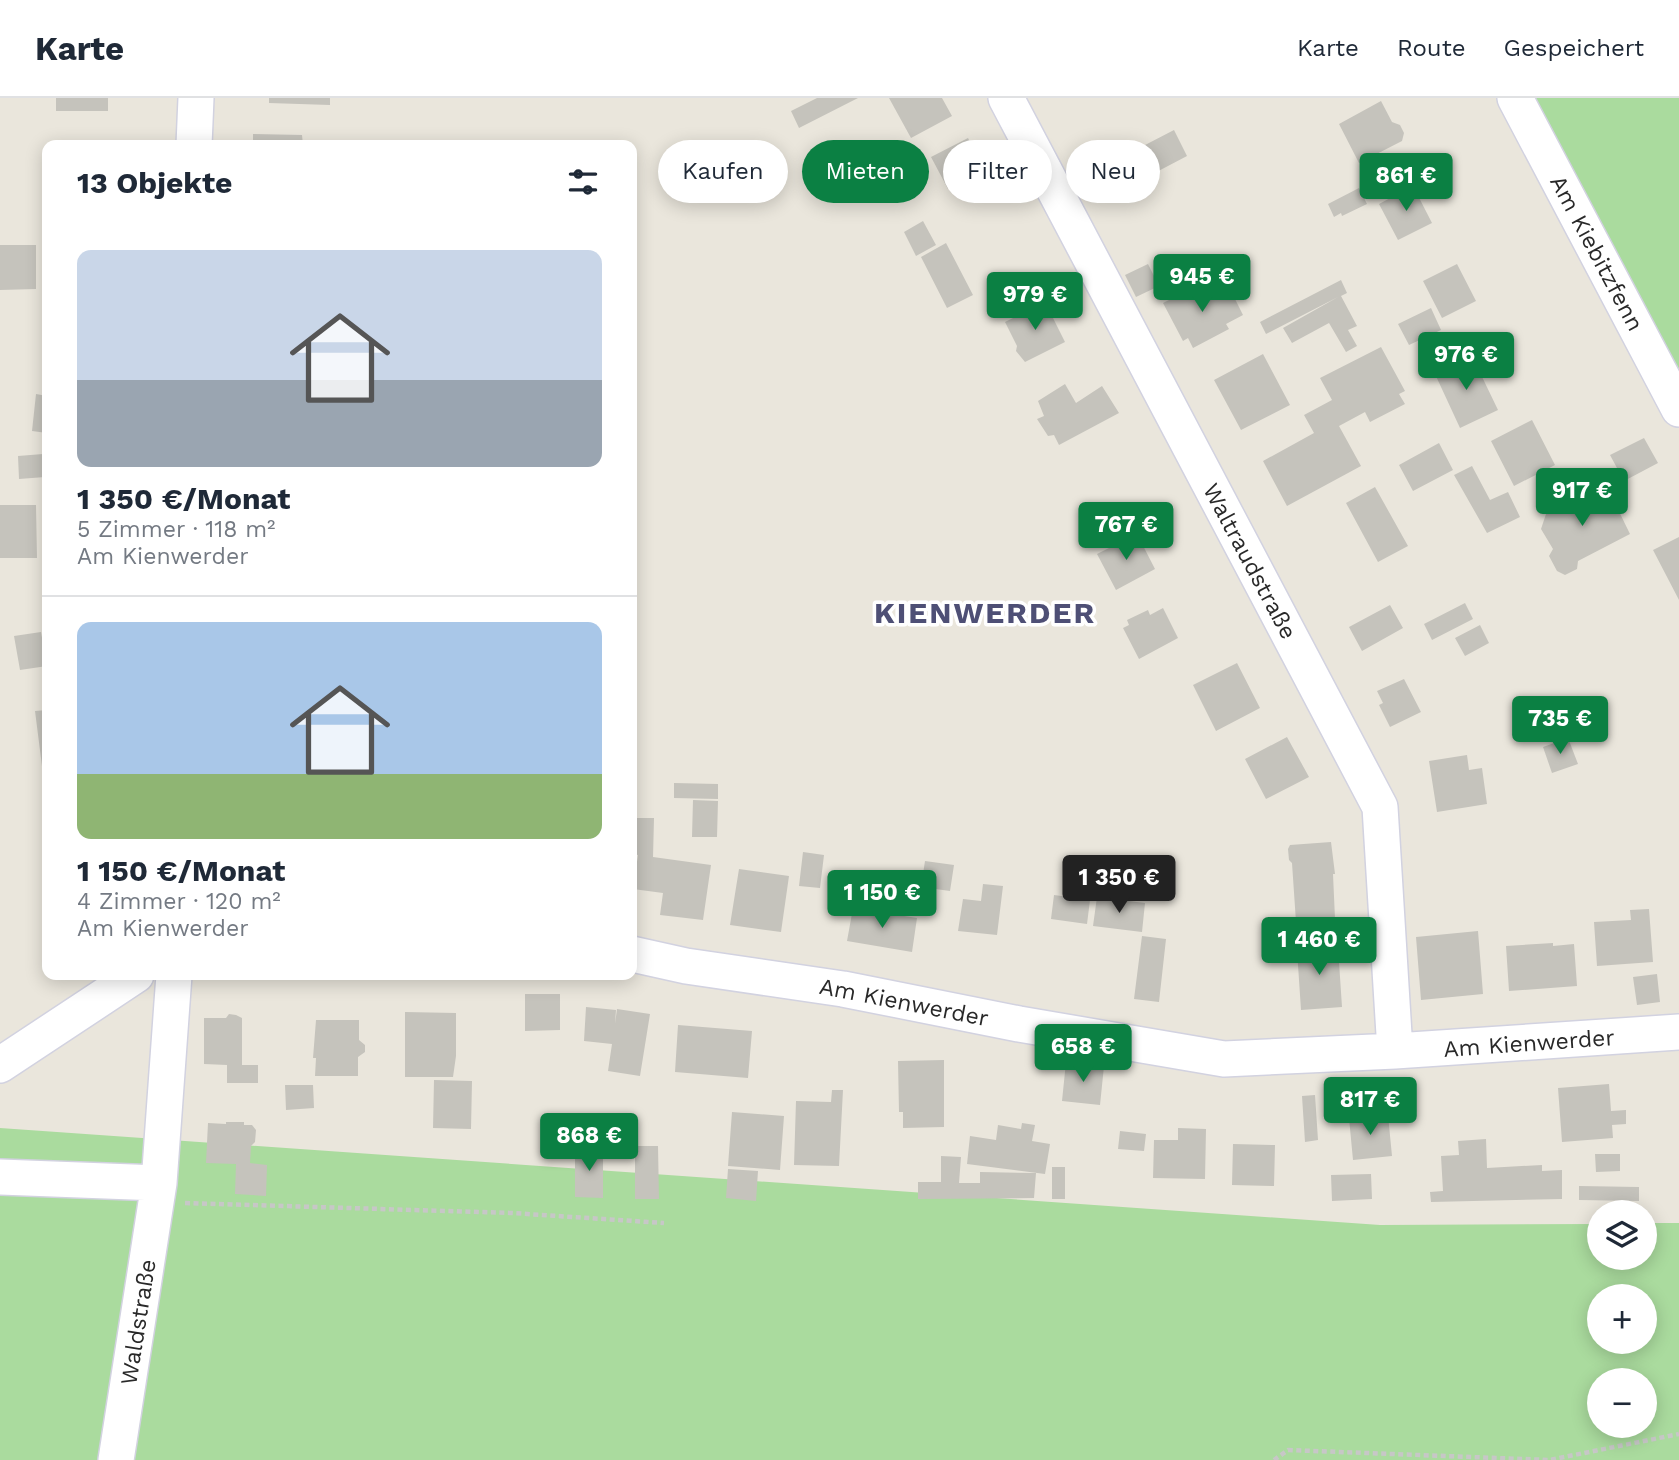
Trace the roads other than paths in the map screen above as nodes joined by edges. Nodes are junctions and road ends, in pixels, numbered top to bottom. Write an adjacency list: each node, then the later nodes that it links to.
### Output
1 (196, 98): 4 (street)
2 (1006, 98): 10 (street, Waltraudstraße)
3 (1515, 98): 5 (street, Am Kiebitzfenn)
4 (194, 140)
5 (1679, 409)
6 (637, 955): 10 (street, Am Kienwerder)
7 (129, 980): 11 (street)
8 (174, 980): 13 (street, Waldstraße)
9 (1679, 1032): 10 (street, Am Kienwerder)
10 (1395, 1051)
11 (0, 1065)
12 (0, 1177): 13 (street)
13 (158, 1192): 14 (street, Waldstraße)
14 (116, 1460)

